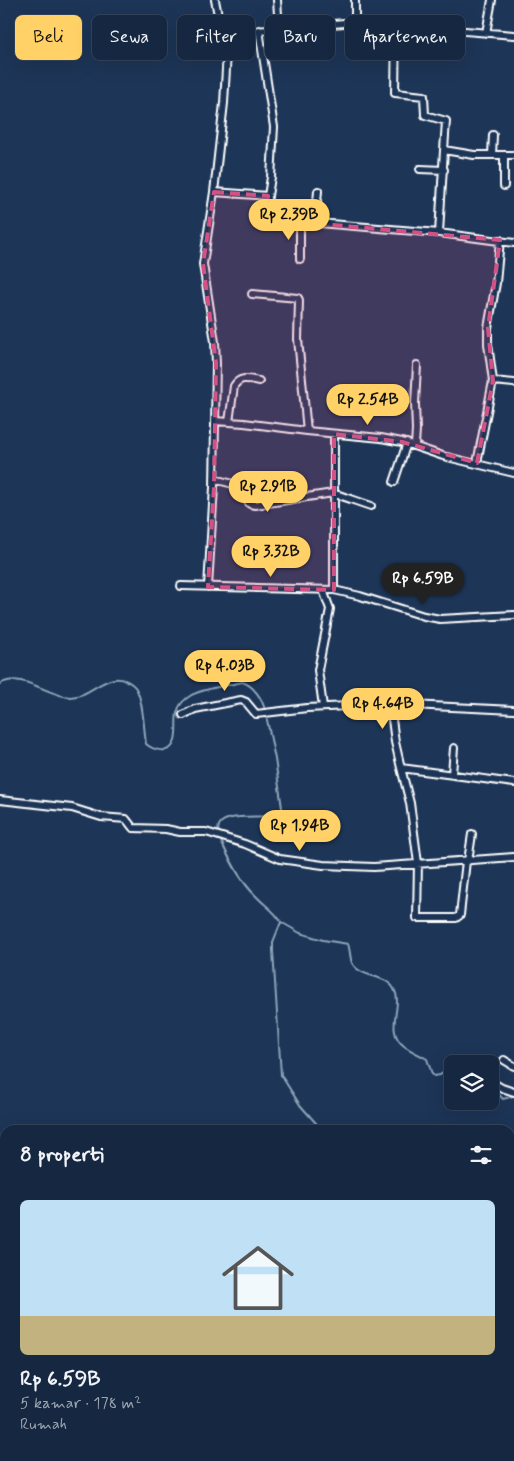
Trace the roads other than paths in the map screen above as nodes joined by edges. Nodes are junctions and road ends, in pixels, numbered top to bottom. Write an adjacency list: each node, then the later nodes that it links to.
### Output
1 (215, 0): 5 (street)
2 (277, 0): 6 (street)
3 (355, 0): 7 (street)
4 (492, 0): 12 (street)
5 (218, 15)
6 (278, 15)
7 (355, 15)
8 (255, 30): 9 (street)
9 (259, 30): 10 (street); 26 (street)
10 (265, 30)
11 (465, 31): 12 (street)
12 (486, 33): 13 (street)
13 (514, 35)
14 (226, 60): 25 (street)
15 (395, 60): 17 (street)
16 (493, 135): 18 (street)
17 (444, 150): 18 (street); 22 (street)
18 (492, 155): 19 (street)
19 (504, 155): 20 (street); 23 (street)
20 (514, 155)
21 (420, 169): 22 (street)
22 (444, 170): 29 (street)
23 (504, 186)
24 (318, 190): 28 (street)
25 (214, 192): 26 (street); 38 (street)
26 (268, 196): 27 (street)
27 (300, 222): 28 (street); 32 (street)
28 (315, 224): 29 (street)
29 (439, 233): 30 (street)
30 (500, 240): 31 (street); 36 (street)
31 (514, 244)
32 (300, 259)
33 (252, 294): 40 (street)
34 (418, 365): 43 (street)
35 (259, 381): 39 (street)
36 (493, 381): 37 (street); 44 (street)
37 (514, 383)
38 (215, 421): 39 (street); 46 (street)
39 (229, 422): 40 (street)
40 (307, 431): 41 (street)
41 (334, 434): 42 (street); 48 (street)
42 (407, 443): 43 (street); 47 (street)
43 (415, 445): 44 (street)
44 (477, 463): 45 (street)
45 (514, 473)
46 (214, 478): 48 (street); 51 (street)
47 (394, 482)
48 (333, 493): 49 (street); 53 (street)
49 (371, 506)
50 (181, 586): 51 (street)
51 (208, 587): 52 (street)
52 (323, 590): 53 (street); 56 (street)
53 (334, 590): 54 (street)
54 (514, 616)
55 (390, 704): 56 (street); 57 (street); 60 (street)
56 (323, 707): 58 (street)
57 (514, 710)
58 (184, 715)
59 (454, 748): 61 (street)
60 (401, 768): 61 (street); 67 (street)
61 (452, 774): 62 (street)
62 (514, 784)
63 (0, 800): 67 (street)
64 (472, 834): 66 (street)
65 (514, 857): 66 (street)
66 (467, 861): 67 (street); 67 (street)
67 (418, 863)
68 (504, 1060): 69 (street)
69 (514, 1066)
70 (499, 1086): 71 (street)
71 (514, 1092)

